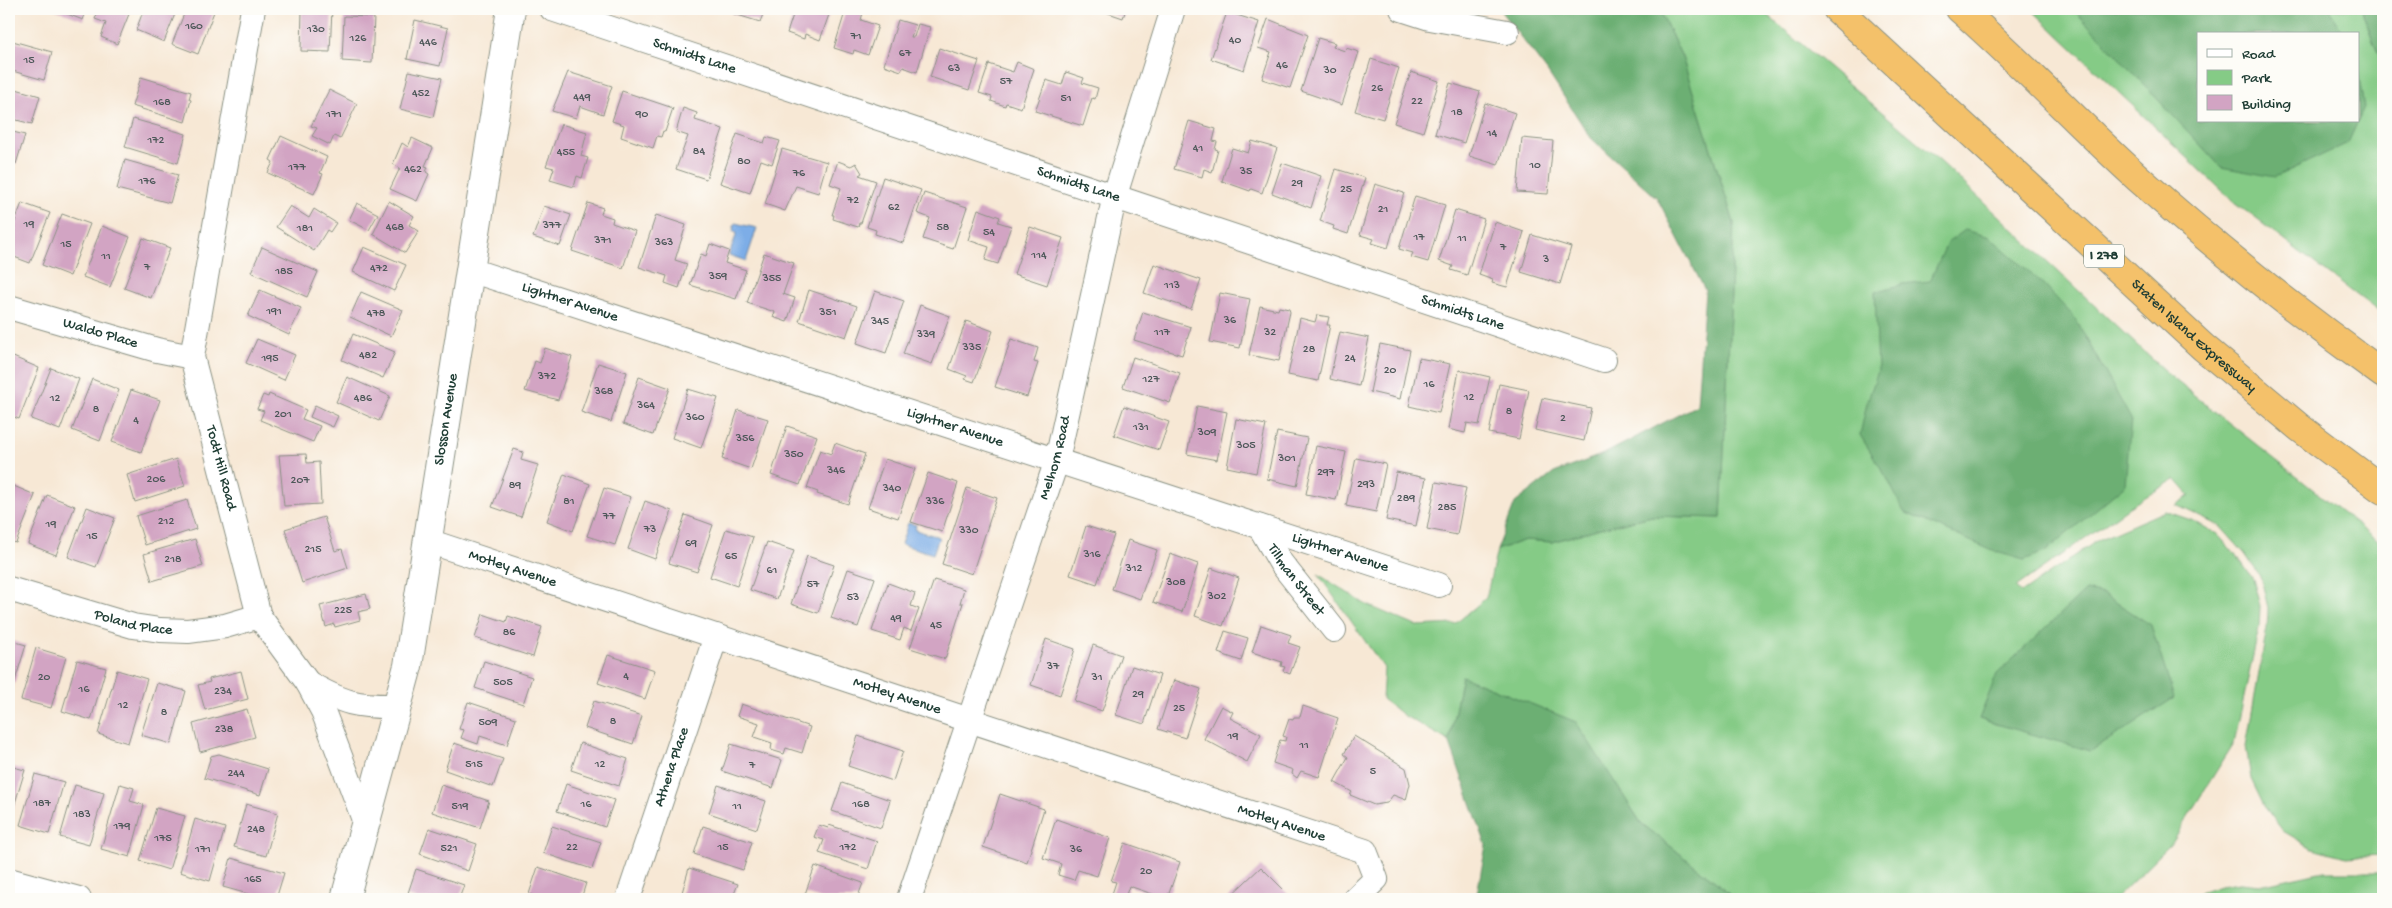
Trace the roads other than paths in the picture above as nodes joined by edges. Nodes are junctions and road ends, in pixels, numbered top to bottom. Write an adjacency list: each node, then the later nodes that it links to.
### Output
1 (253, 9): 14 (street, Todt Hill Road)
2 (511, 9): 12 (street, Slosson Avenue)
3 (552, 9): 11 (street, Schmidts Lane)
4 (1173, 9): 11 (street, Melhorn Road)
5 (1402, 9): 9 (street)
6 (1837, 9): 18 (highway, Staten Island Expressway / I 278)
7 (1960, 9): 10 (highway)
8 (1970, 9): 10 (highway)
9 (1507, 32)
10 (1987, 32): 16 (highway)
11 (1115, 195): 15 (street, Schmidts Lane); 17 (street, Melhorn Road)
12 (470, 270): 17 (street, Lightner Avenue); 20 (street, Slosson Avenue)
13 (9, 307): 14 (street, Waldo Place)
14 (192, 357): 23 (street, Todt Hill Road)
15 (1604, 360)
16 (2383, 374)
17 (1057, 460): 19 (street, Lightner Avenue); 28 (street, Melhorn Road)
18 (2383, 490)
19 (1260, 527): 21 (street, Lightner Avenue); 24 (street, Tillman Street)
20 (428, 540): 25 (street, Motley Avenue); 27 (street, Slosson Avenue)
21 (1439, 585)
22 (9, 589): 23 (street, Poland Place)
23 (259, 616): 26 (street, Todt Hill Road)
24 (1334, 630)
25 (716, 636): 28 (street, Motley Avenue); 33 (street, Athena Place)
26 (308, 683): 27 (street); 29 (street, Todt Hill Road)
27 (398, 706): 29 (street, Slosson Avenue)
28 (969, 720): 34 (street, Melhorn Road); 35 (street, Motley Avenue)
29 (366, 826): 32 (street)
30 (9, 880): 31 (street)
31 (79, 899)
32 (344, 899)
33 (628, 899)
34 (909, 899)
35 (1355, 899)

